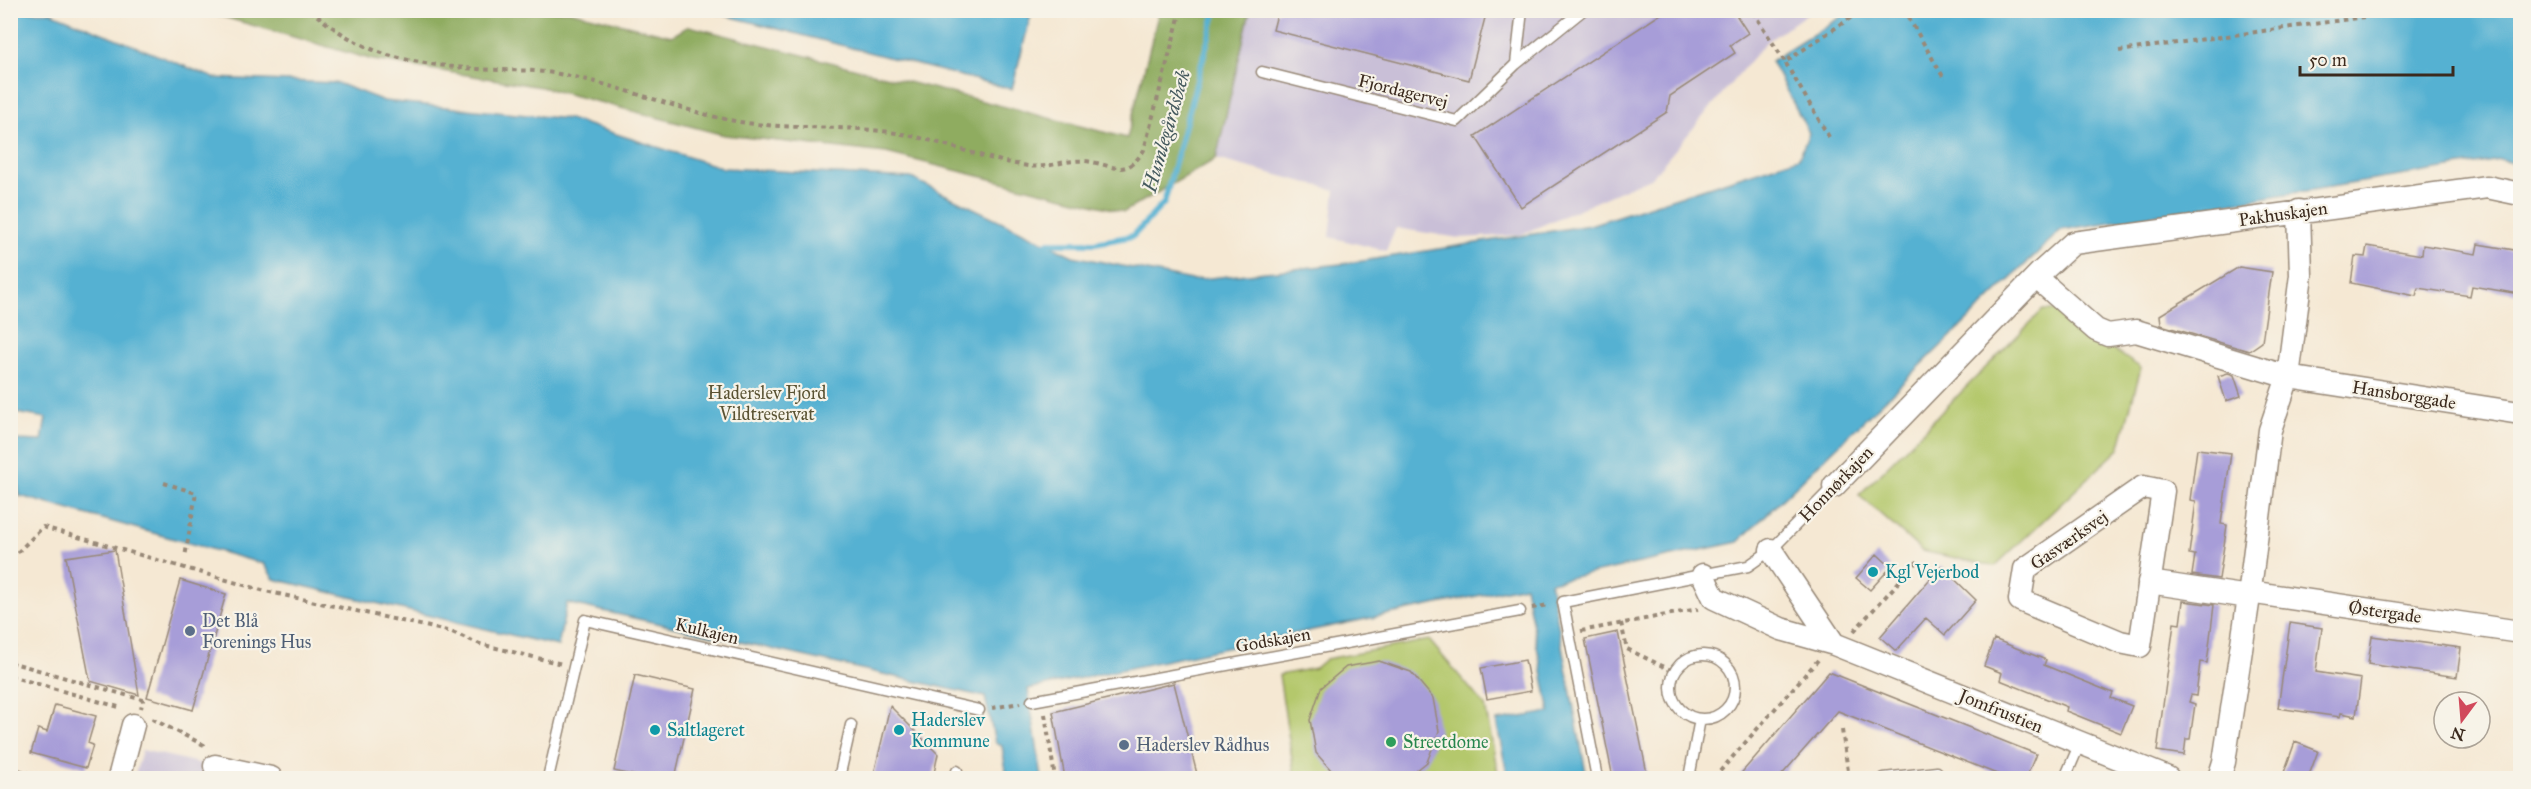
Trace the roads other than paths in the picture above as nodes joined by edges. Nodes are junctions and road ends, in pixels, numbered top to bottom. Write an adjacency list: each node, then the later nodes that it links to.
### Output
1 (1522, 10): 3 (lane)
2 (1583, 10): 3 (lane, Fjordagervej)
3 (1516, 64): 4 (lane, Fjordagervej)
4 (1262, 72)
5 (2520, 194): 6 (street, Pakhuskajen)
6 (2299, 211): 7 (street, Pakhuskajen); 8 (street)
7 (2044, 269): 8 (street, Hansborggade); 10 (street, Honnørkajen)
8 (2288, 377): 9 (street, Hansborggade); 14 (street)
9 (2520, 414)
10 (1834, 486): 11 (lane, Honnørkajen)
11 (1771, 550): 12 (lane, Honnørkajen); 17 (street)
12 (1703, 575): 17 (street, Jomfrustien); 30 (lane, Honnørkajen)
13 (2149, 582): 13 (street, Gasværksvej); 14 (street)
14 (2249, 594): 16 (street, Østergade); 35 (street)
15 (1520, 611): 18 (lane, Godskajen)
16 (2520, 632)
17 (1837, 645): 23 (street, Jomfrustien)
18 (1037, 700)
19 (979, 710): 28 (lane, Kulkajen)
20 (136, 719): 26 (street)
21 (1700, 719): 21 (lane); 31 (lane)
22 (851, 725): 29 (lane)
23 (2080, 743): 33 (lane); 34 (street, Jomfrustien)
24 (215, 766): 27 (street)
25 (1937, 772): 32 (lane)
26 (119, 778)
27 (271, 778)
28 (548, 778)
29 (839, 778)
30 (1597, 778)
31 (1689, 778)
32 (1884, 778)
33 (2065, 778)
34 (2168, 778)
35 (2218, 778)

